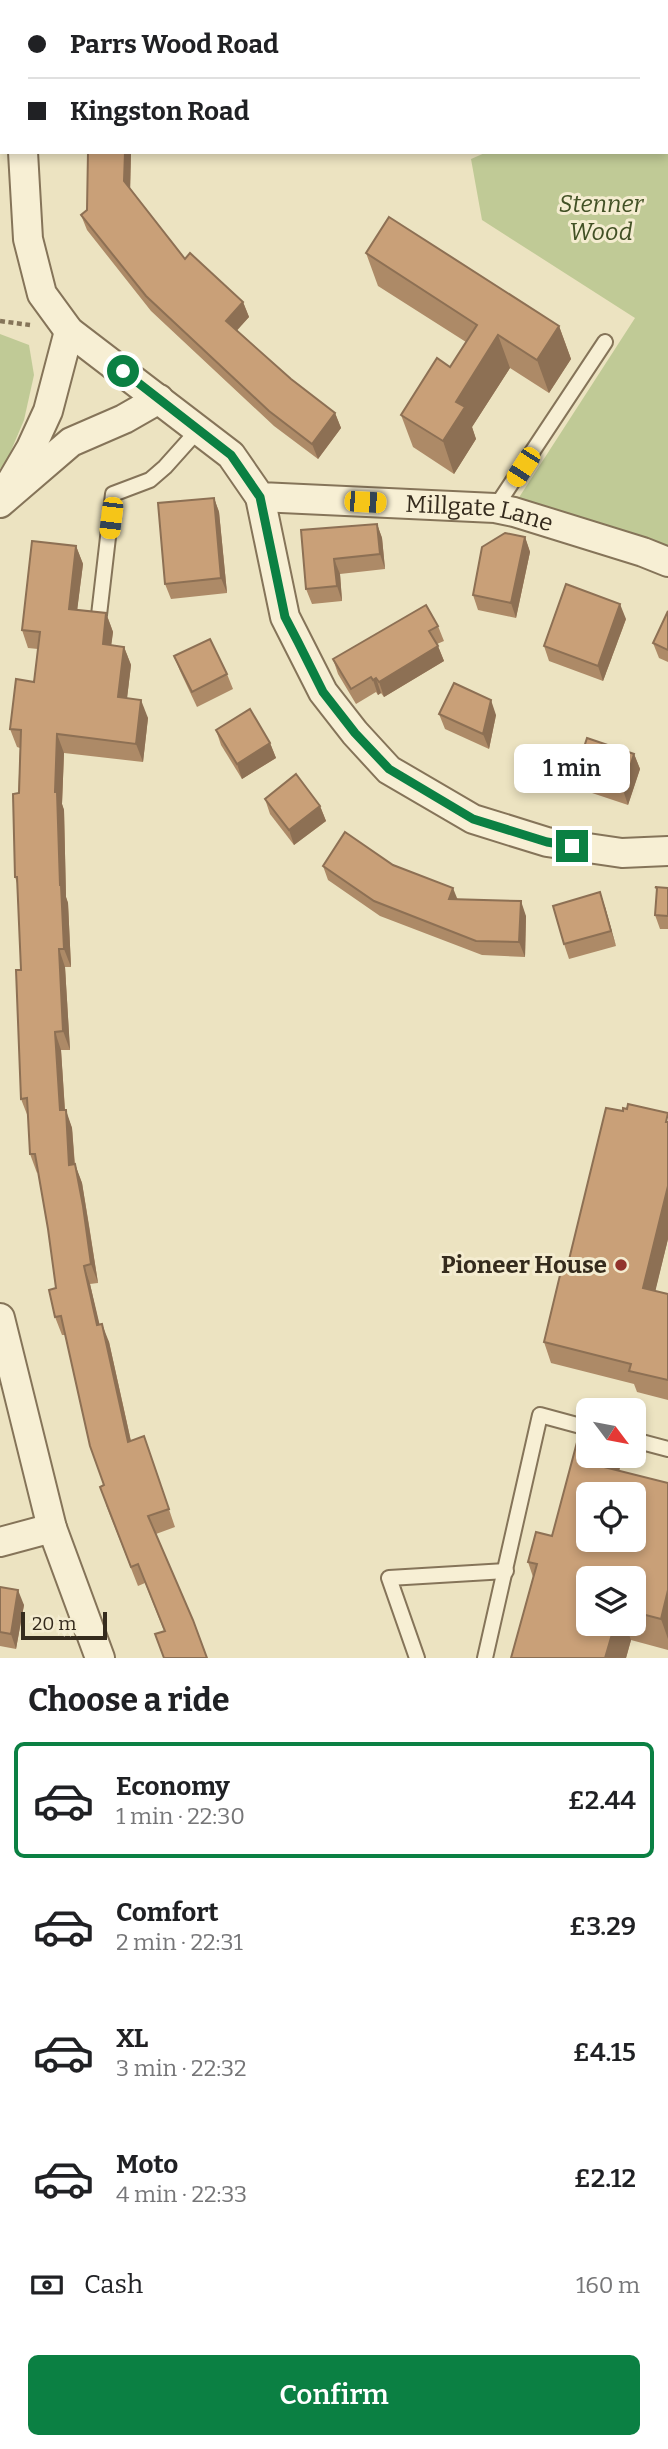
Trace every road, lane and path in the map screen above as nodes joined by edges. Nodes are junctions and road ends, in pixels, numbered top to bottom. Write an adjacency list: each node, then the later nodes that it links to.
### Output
1 (23, 154): 2 (street)
2 (69, 331): 4 (street); 7 (street)
3 (605, 342): 8 (lane)
4 (159, 399): 5 (street); 7 (street)
5 (199, 429): 6 (street); 10 (lane)
6 (260, 497): 8 (street, Millgate Lane); 11 (street)
7 (0, 502)
8 (495, 508): 9 (street, Millgate Lane)
9 (668, 562)
10 (99, 615)
11 (668, 851)
12 (0, 1318): 16 (street)
13 (576, 1425): 18 (lane)
14 (646, 1443): 15 (lane)
15 (668, 1449)
16 (52, 1528): 17 (street); 19 (street)
17 (0, 1542)
18 (506, 1571): 20 (lane); 21 (lane)
19 (100, 1658)
20 (417, 1658)
21 (485, 1658)

